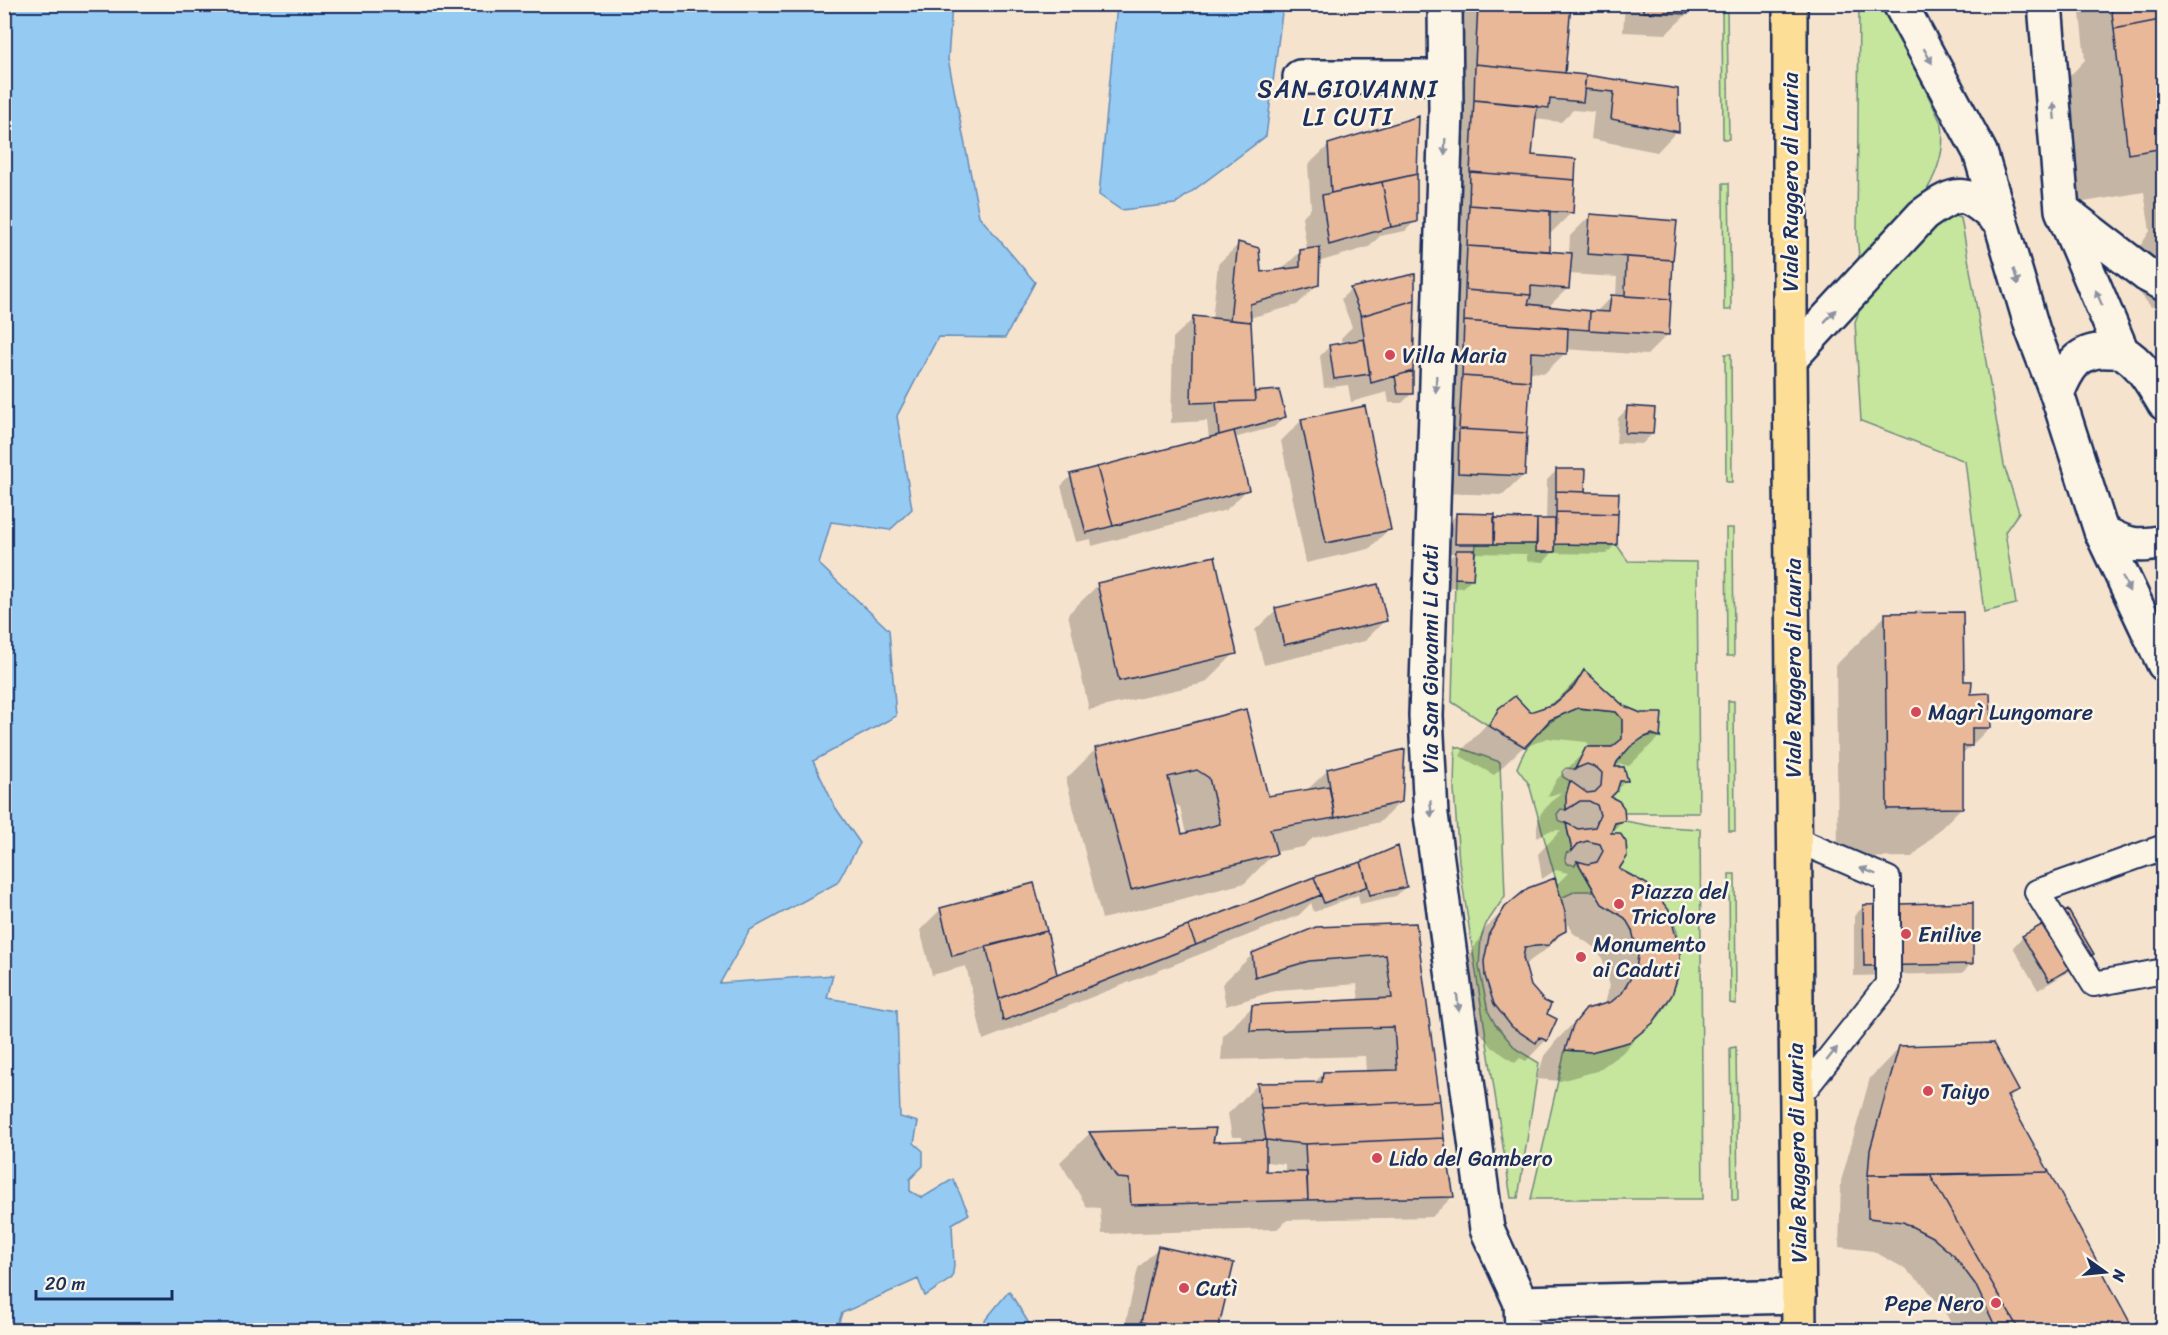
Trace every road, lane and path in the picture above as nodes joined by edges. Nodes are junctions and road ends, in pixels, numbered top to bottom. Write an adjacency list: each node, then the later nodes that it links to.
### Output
1 (1445, 4): 5 (street, Via San Giovanni Li Cuti)
2 (1790, 4): 11 (main road, Viale Ruggero di Lauria)
3 (1900, 4): 8 (street, one-way to 8)
4 (2045, 4): 7 (street, one-way to 4)
5 (1446, 76): 6 (street); 22 (street, Via San Giovanni Li Cuti, one-way to 22)
6 (1300, 77)
7 (2062, 210): 9 (street); 10 (street, one-way to 7)
8 (1999, 221): 11 (street, one-way to 8); 13 (street, one-way to 13)
9 (2163, 284)
10 (2122, 352): 12 (street); 13 (street)
11 (1790, 359): 17 (main road, Viale Ruggero di Lauria)
12 (2158, 384)
13 (2057, 394): 14 (street)
14 (2101, 531): 15 (street); 16 (street, one-way to 16)
15 (2163, 542)
16 (2163, 664)
17 (1794, 839): 20 (main road, Viale Ruggero di Lauria); 20 (lane, one-way to 17)
18 (2163, 847): 19 (lane)
19 (2163, 971)
20 (1796, 1100): 21 (main road, Viale Ruggero di Lauria)
21 (1799, 1296): 22 (street); 23 (main road, Viale Ruggero di Lauria)
22 (1521, 1317)
23 (1799, 1330)

